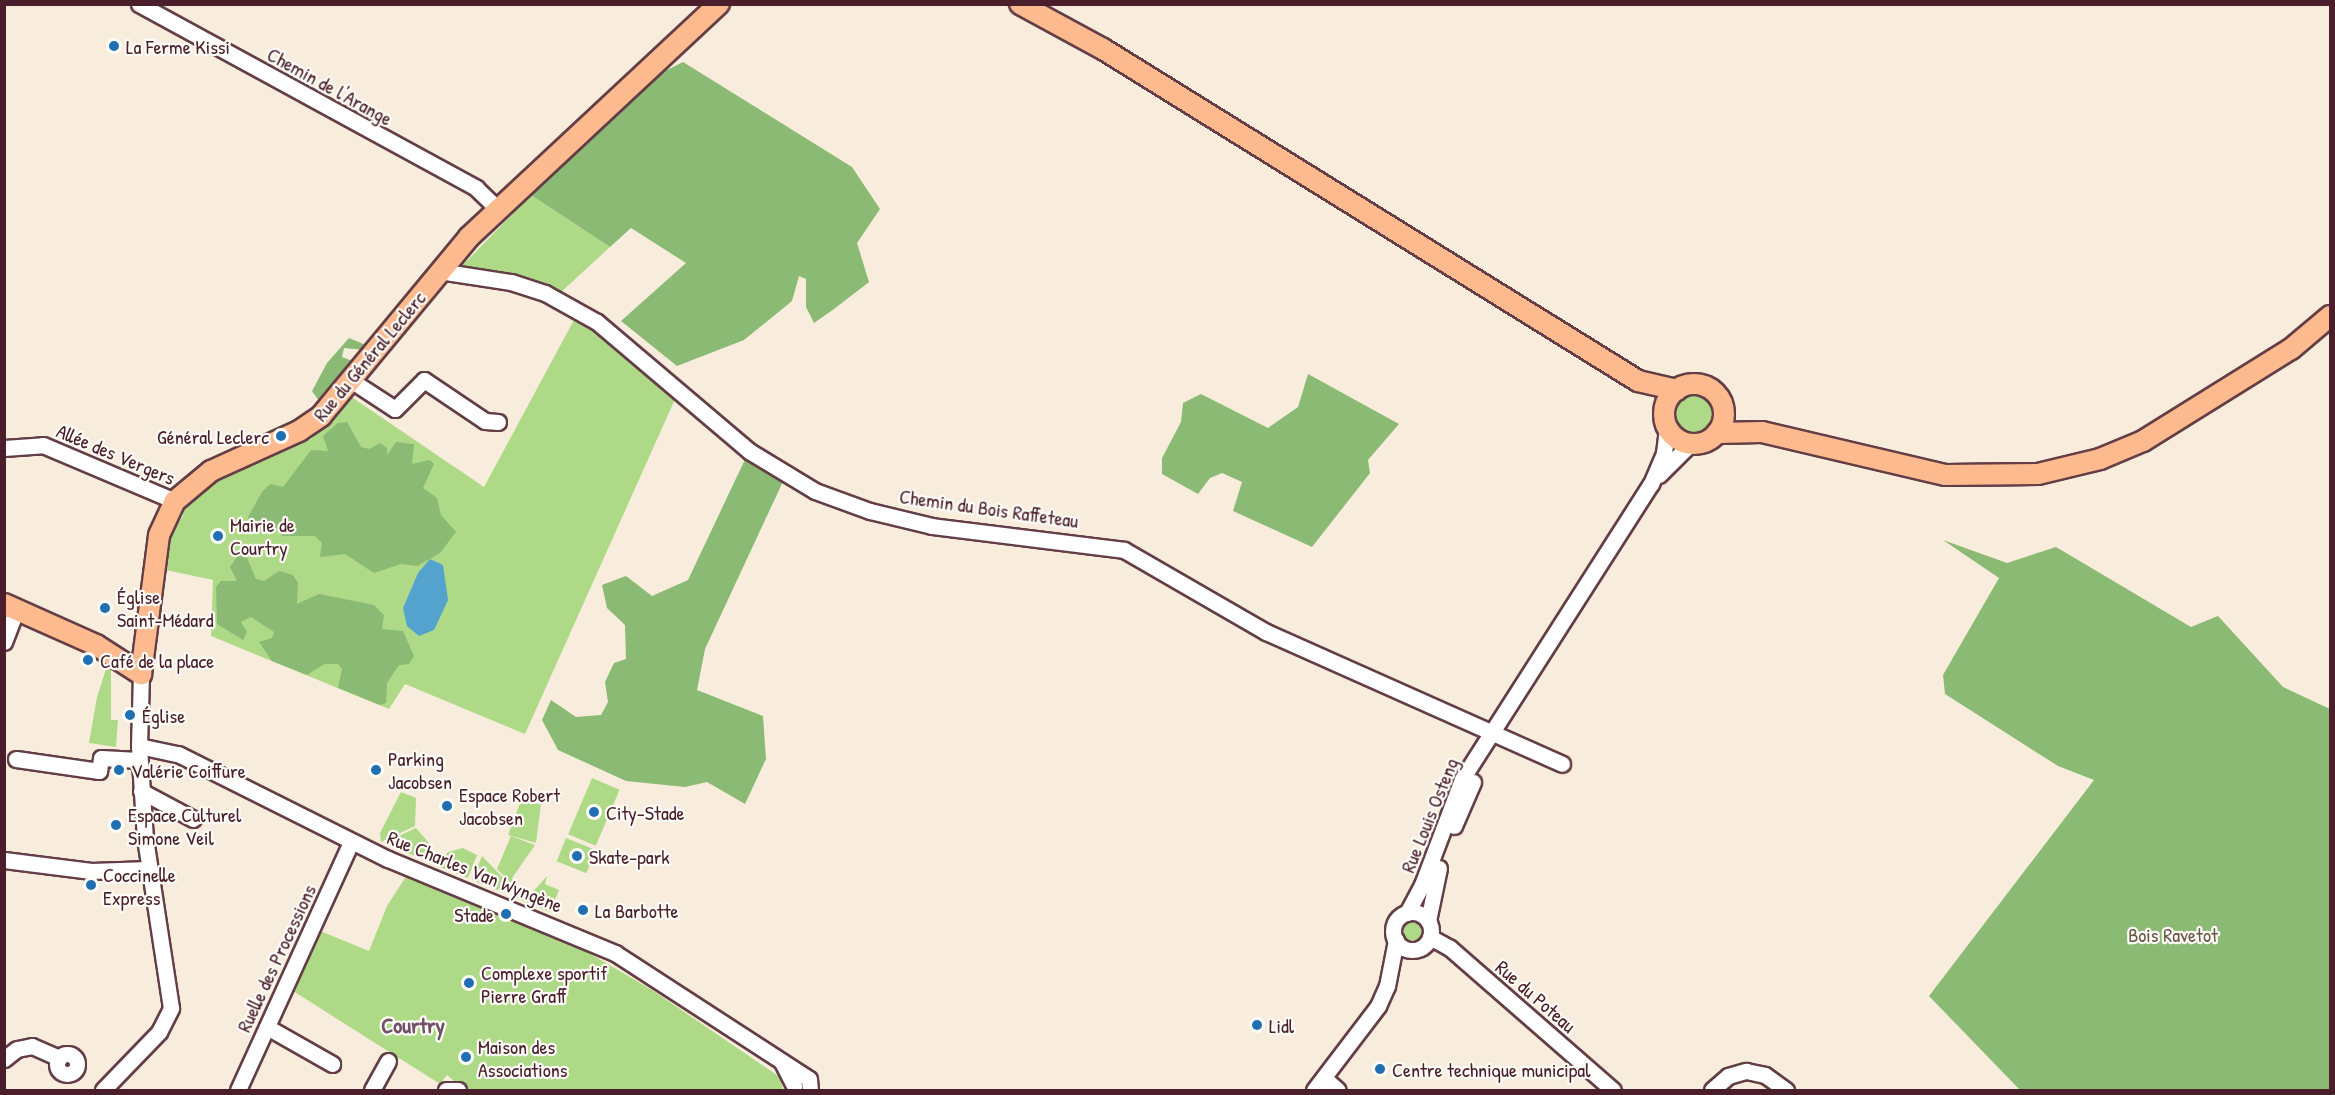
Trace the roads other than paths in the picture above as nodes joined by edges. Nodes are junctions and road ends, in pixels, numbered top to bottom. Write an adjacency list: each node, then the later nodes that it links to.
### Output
1 (139, 4): 4 (street, Chemin de l'Arange)
2 (719, 4): 4 (main road, Rue du Général Leclerc)
3 (1020, 4): 8 (main road)
4 (498, 209): 5 (main road, Rue du Général Leclerc)
5 (439, 271): 7 (main road, Rue du Général Leclerc); 24 (street, Chemin du Bois Raffeteau)
6 (2331, 316): 13 (main road)
7 (352, 381): 12 (street); 18 (main road, Rue du Général Leclerc)
8 (1638, 381): 9 (main road); 11 (main road)
9 (1677, 390): 10 (main road); 11 (main road)
10 (1723, 408): 13 (main road); 14 (main road)
11 (1666, 420): 15 (main road); 17 (street, Rue Louis Osteng)
12 (498, 422)
13 (1762, 432): 14 (main road)
14 (1717, 433): 15 (main road)
15 (1690, 444): 17 (street, Rue Louis Osteng)
16 (4, 448): 18 (street, Allée des Vergers)
17 (1651, 484): 24 (street, Rue Louis Osteng)
18 (176, 501): 22 (main road, Rue du Général Leclerc)
19 (10, 607): 20 (street); 21 (main road)
20 (4, 642)
21 (96, 645): 22 (main road); 23 (main road)
22 (142, 653): 23 (main road, Rue du Général Leclerc)
23 (141, 674): 25 (street, Rue du Général Leclerc)
24 (1494, 734): 27 (street, Chemin du Bois Raffeteau); 33 (street, Rue Louis Osteng); 34 (street, Rue Louis Osteng)
25 (139, 753): 26 (street, Rue Charles Van Wyngène); 28 (street, Rue du Général Leclerc); 30 (street, Rue Charles Van Wyngène)
26 (16, 759)
27 (1562, 764)
28 (141, 790): 29 (street); 32 (street, Rue du Général Leclerc)
29 (193, 819)
30 (351, 842): 39 (street, Ruelle des Processions); 45 (street, Rue Charles Van Wyngène)
31 (4, 860): 32 (street)
32 (149, 869): 46 (street, Rue du Général Leclerc)
33 (1407, 913): 34 (street); 36 (street)
34 (1428, 921): 35 (street)
35 (1430, 937): 37 (street); 53 (street, Rue du Poteau)
36 (1396, 940): 37 (street); 38 (street)
37 (1416, 949): 38 (street)
38 (1387, 986): 44 (street)
39 (267, 1028): 43 (street); 47 (street, Ruelle des Processions)
40 (5, 1057): 41 (street)
41 (59, 1058)
42 (388, 1061): 48 (street)
43 (332, 1064)
44 (1324, 1078): 51 (street); 52 (street)
45 (805, 1088)
46 (103, 1090)
47 (238, 1090)
48 (372, 1090)
49 (446, 1090): 50 (street)
50 (458, 1090)
51 (1314, 1090)
52 (1338, 1090)
53 (1613, 1090)
54 (1712, 1090): 55 (street)
55 (1786, 1090)

